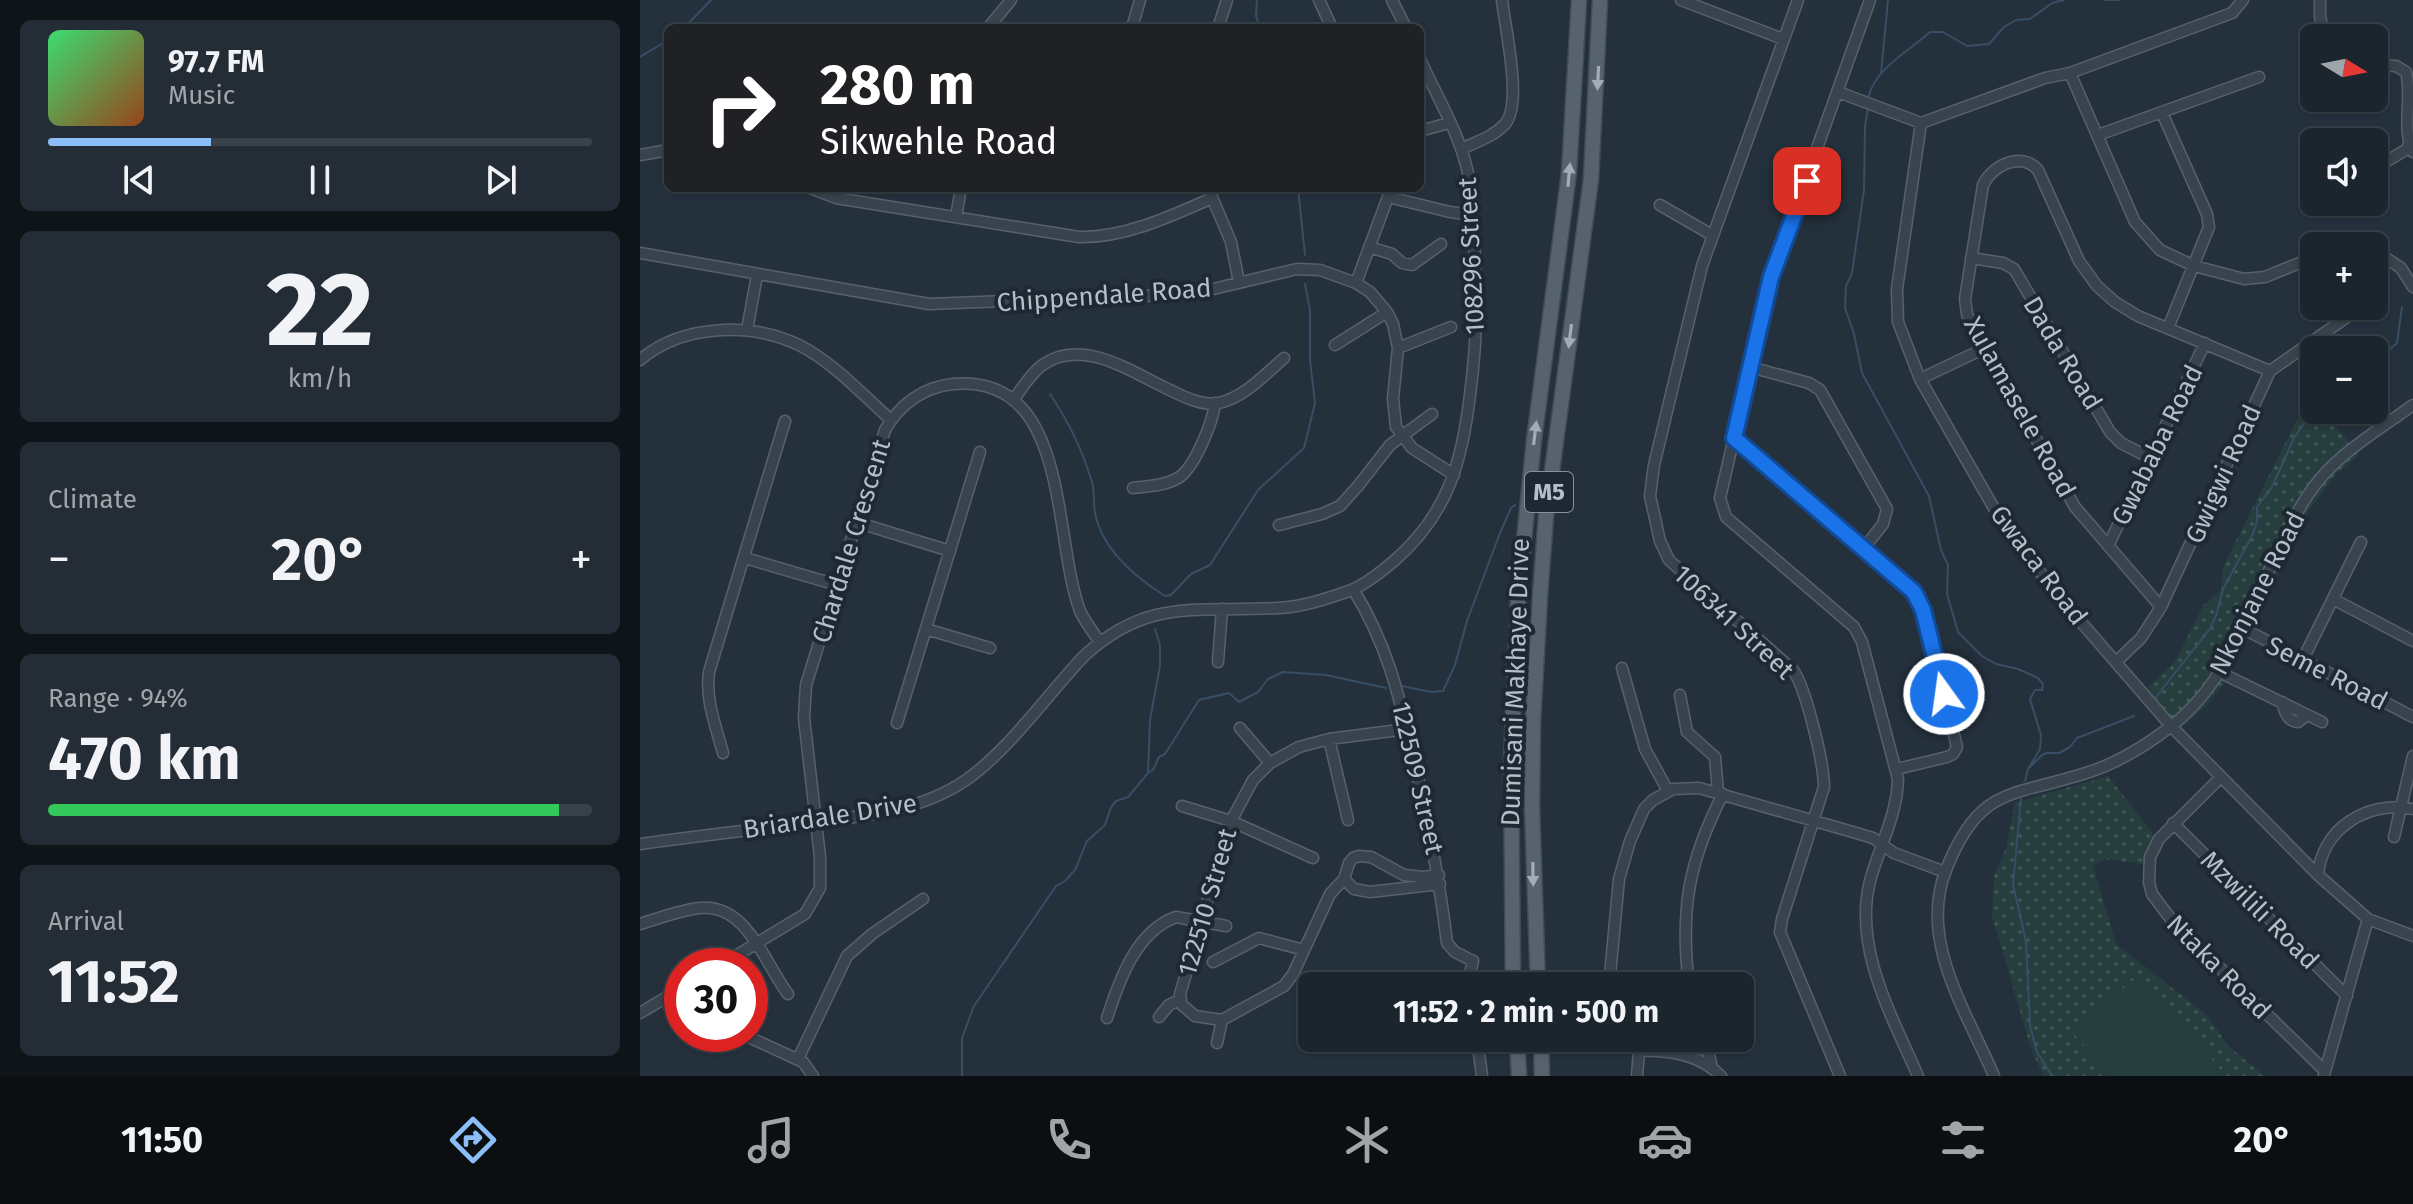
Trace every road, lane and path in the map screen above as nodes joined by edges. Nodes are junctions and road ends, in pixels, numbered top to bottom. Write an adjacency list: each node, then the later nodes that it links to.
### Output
1 (1011, 0): 16 (street)
2 (1140, 0): 17 (street)
3 (1227, 0): 18 (street)
4 (1319, 0): 19 (street)
5 (1392, 0): 20 (street)
6 (1502, 0): 36 (street)
7 (1579, 0): 148 (main road, Dumisani Makhaye Drive / M5, one-way to 7)
8 (1600, 0): 149 (main road, Dumisani Makhaye Drive / M5, one-way to 149)
9 (1681, 0): 15 (street)
10 (1718, 0): 15 (street)
11 (1798, 0): 22 (street, 106341 Street)
12 (1870, 0): 28 (street)
13 (2243, 0): 26 (street)
14 (2320, 0): 21 (street)
15 (1715, 13): 22 (street)
16 (991, 24)
17 (1133, 24)
18 (1219, 24)
19 (1330, 24)
20 (1404, 24)
21 (2322, 24)
22 (1783, 39): 46 (street, 106341 Street)
23 (2388, 66): 25 (street)
24 (1424, 68): 31 (street, 108296 Street)
25 (2410, 70): 29 (street)
26 (2070, 73): 32 (street); 34 (street)
27 (2259, 77): 30 (street)
28 (1838, 92): 32 (street); 69 (street)
29 (2412, 98): 35 (street)
30 (2162, 113): 34 (street); 53 (street)
31 (1449, 123): 33 (street); 36 (street, 108296 Street)
32 (1921, 123): 71 (street, Gwaca Road)
33 (1424, 130)
34 (2098, 135): 53 (street)
35 (2411, 148): 39 (street)
36 (1461, 149): 44 (street, 108296 Street)
37 (664, 151): 38 (street)
38 (640, 155)
39 (2388, 161)
40 (820, 192): 45 (street)
41 (960, 192): 45 (street)
42 (1210, 193): 45 (street); 55 (street)
43 (1660, 205): 46 (street)
44 (1472, 215): 48 (street); 82 (street, 108296 Street)
45 (956, 217)
46 (1712, 235): 127 (street, 106341 Street)
47 (1441, 244): 48 (street)
48 (1369, 247): 56 (street)
49 (640, 253): 54 (street, Chippendale Road)
50 (1971, 258): 61 (street, Xulamasele Road); 66 (street, Xulamasele Road); 81 (street, Dada Road)
51 (2388, 259): 57 (street)
52 (2300, 263): 53 (street)
53 (2194, 266): 61 (street)
54 (757, 275): 55 (street, Chippendale Road); 62 (street)
55 (1239, 282): 56 (street, Chippendale Road)
56 (1356, 283): 58 (street, Chippendale Road)
57 (2413, 287)
58 (1387, 312): 64 (street); 65 (street, Chippendale Road)
59 (2343, 320): 70 (street)
60 (1451, 327): 65 (street)
61 (2168, 328): 63 (street, Xulamasele Road)
62 (747, 330): 67 (street); 76 (street)
63 (2205, 343): 70 (street, Xulamasele Road); 81 (street, Gwababa Road)
64 (1335, 345)
65 (1398, 348): 78 (street, Chippendale Road)
66 (1983, 349): 71 (street); 87 (street, Xulamasele Road)
67 (642, 356)
68 (1284, 358): 73 (street)
69 (1750, 367): 79 (street); 88 (street)
70 (2270, 371): 94 (street, Gwigwi Road)
71 (1920, 379): 103 (street, Gwaca Road)
72 (1014, 399): 73 (street); 76 (street, Chardale Crescent); 99 (street, Chardale Crescent)
73 (1215, 403): 83 (street)
74 (2413, 405): 96 (street, Nkonjane Road)
75 (1432, 414): 78 (street)
76 (891, 420): 84 (street, Chardale Crescent)
77 (785, 421): 90 (street)
78 (1401, 435): 82 (street); 85 (street)
79 (1734, 438): 88 (street); 117 (street)
80 (980, 452): 89 (street)
81 (2152, 459): 87 (street, Gwababa Road)
82 (1454, 475): 92 (street, 108296 Street)
83 (1133, 488)
84 (856, 522): 89 (street); 91 (street, Chardale Crescent)
85 (1279, 525)
86 (2361, 542): 93 (street)
87 (2108, 546): 94 (street, Xulamasele Road)
88 (1864, 548): 117 (street)
89 (950, 551): 97 (street)
90 (745, 558): 91 (street); 114 (street)
91 (837, 585): 125 (street, Chardale Crescent)
92 (1353, 589): 95 (street, 108296 Street); 112 (street, 122509 Street)
93 (2333, 599): 98 (street); 101 (street)
94 (2161, 607): 103 (street, Gwigwi Road)
95 (1222, 609): 99 (street, 108296 Street); 102 (street)
96 (2242, 628): 101 (street, Seme Road); 105 (street, Nkonjane Road)
97 (926, 629): 100 (street); 109 (street)
98 (2413, 641)
99 (1100, 642): 125 (street, Briardale Drive)
100 (990, 648)
101 (2303, 659): 107 (street, Seme Road)
102 (1218, 662)
103 (2116, 662): 110 (street, Gwaca Road)
104 (1622, 668): 119 (street)
105 (2219, 672): 108 (street); 110 (street, Nkonjane Road)
106 (1680, 695): 120 (street)
107 (2413, 717)
108 (2322, 722)
109 (897, 723)
110 (2171, 726): 118 (street, Gwaca Road); 133 (street, Nkonjane Road)
111 (1240, 728): 116 (street)
112 (1407, 729): 113 (street, 122510 Street); 136 (street, 122509 Street)
113 (1329, 739): 116 (street, 122510 Street); 124 (street)
114 (723, 753)
115 (2413, 756): 122 (street)
116 (1270, 763): 126 (street, 122510 Street)
117 (1897, 769): 131 (street)
118 (2221, 777): 128 (street, Ntaka Road); 134 (street, Gwaca Road)
119 (1668, 791): 120 (street); 150 (street)
120 (1720, 793): 127 (street); 151 (street)
121 (1182, 806): 126 (street)
122 (2400, 807): 123 (street); 129 (street); 134 (street)
123 (2413, 809)
124 (1348, 820)
125 (817, 821): 130 (street, Briardale Drive); 143 (street, Chardale Crescent)
126 (1231, 821): 132 (street); 139 (street, 122510 Street)
127 (1815, 823): 131 (street); 177 (street, 106341 Street)
128 (2173, 823): 153 (street, Mzwilili Road); 170 (street, Ntaka Road)
129 (2394, 837)
130 (640, 844)
131 (1883, 844): 133 (street); 178 (street)
132 (1313, 858)
133 (1945, 872): 179 (street, Nkonjane Road)
134 (2318, 875): 138 (street, Gwaca Road)
135 (1344, 879): 136 (street); 136 (street); 145 (street)
136 (1439, 879): 147 (street, 122509 Street)
137 (923, 899): 168 (street)
138 (2368, 919): 142 (street, Gwaca Road); 153 (street)
139 (1201, 921): 141 (street); 154 (street, 122510 Street); 158 (street)
140 (640, 924): 143 (street)
141 (1226, 926)
142 (2413, 936)
143 (756, 943): 144 (street, Chardale Crescent); 152 (street)
144 (748, 948)
145 (1304, 950): 146 (street); 159 (street)
146 (1213, 962)
147 (1470, 972)
148 (1513, 972)
149 (1538, 972)
150 (1610, 972)
151 (1688, 972)
152 (788, 994)
153 (2347, 996): 170 (street)
154 (1181, 999): 157 (street); 159 (street, 122510 Street)
155 (664, 1000): 156 (street)
156 (640, 1013)
157 (1159, 1017)
158 (1107, 1018)
159 (1222, 1020): 160 (street)
160 (1217, 1043)
161 (768, 1046): 168 (street)
162 (1479, 1052): 172 (street)
163 (1518, 1052): 173 (main road)
164 (1541, 1052): 174 (main road)
165 (1639, 1052): 175 (street)
166 (1653, 1052): 169 (street)
167 (1708, 1052): 169 (street)
168 (798, 1059): 171 (street)
169 (1712, 1068): 176 (street)
170 (2324, 1074)
171 (813, 1076)
172 (1482, 1076)
173 (1519, 1076)
174 (1542, 1076)
175 (1637, 1076)
176 (1721, 1076)
177 (1839, 1076)
178 (1918, 1076)
179 (1994, 1076)

